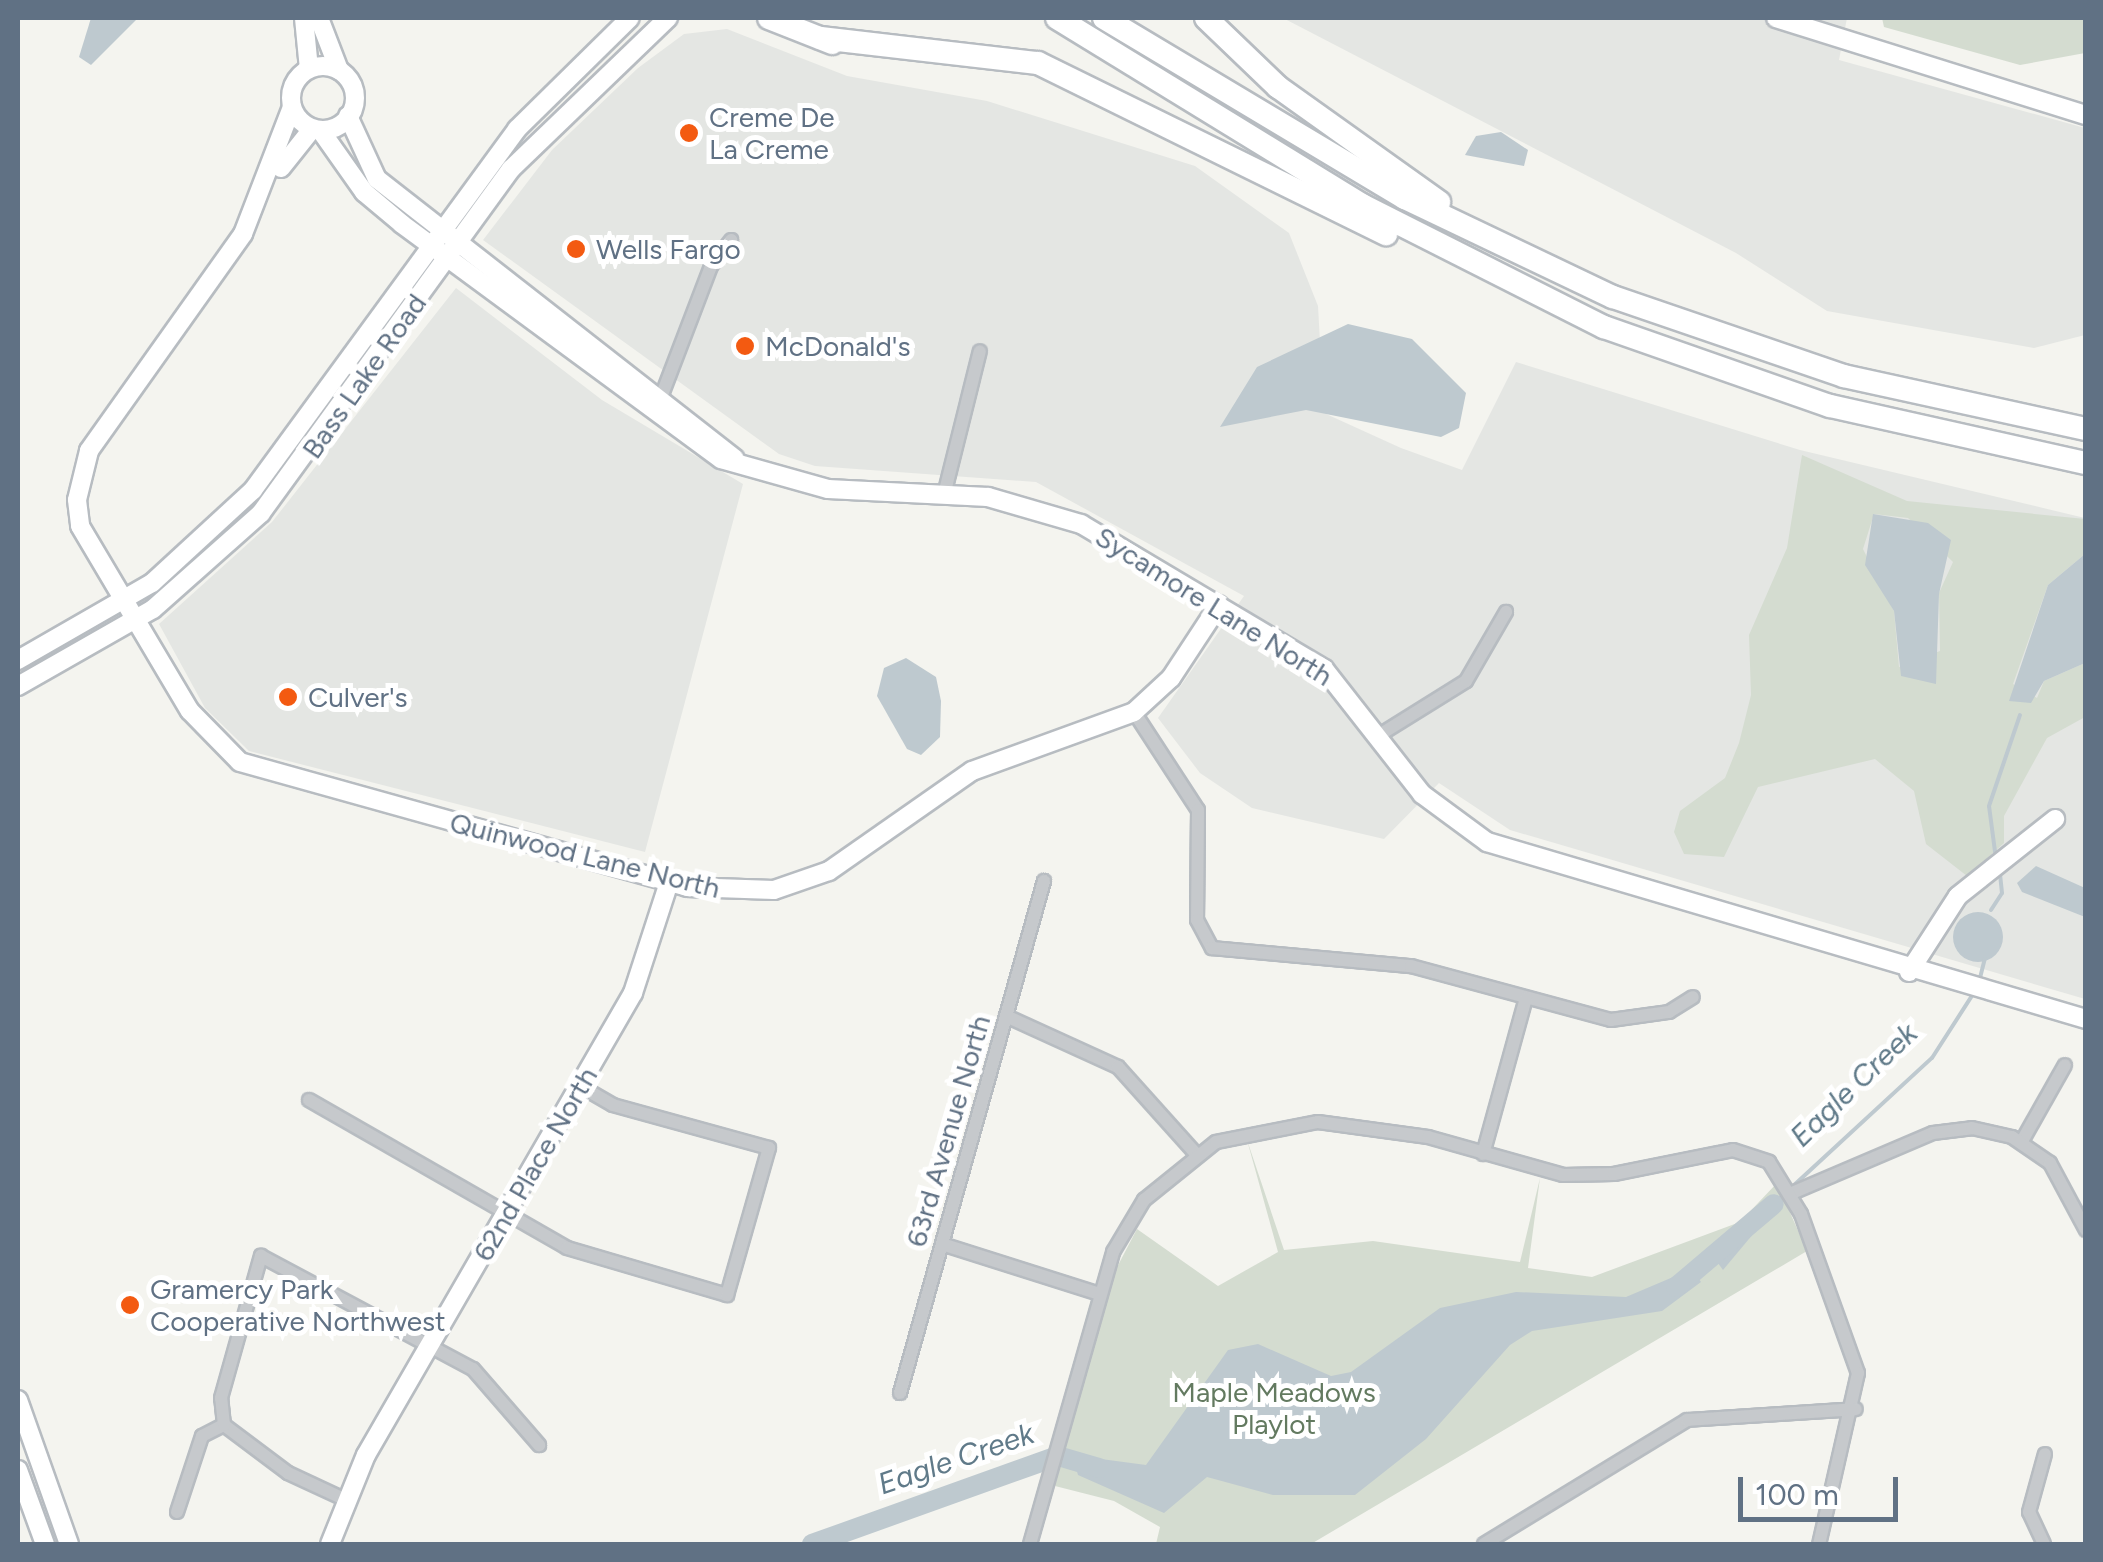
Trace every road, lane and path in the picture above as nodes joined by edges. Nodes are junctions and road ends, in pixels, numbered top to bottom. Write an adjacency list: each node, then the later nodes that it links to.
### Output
1 (304, 18): 10 (street)
2 (319, 18): 11 (street)
3 (630, 18): 18 (street, Bass Lake Road)
4 (668, 18): 18 (street, Bass Lake Road)
5 (769, 18): 20 (highway)
6 (1057, 18): 20 (highway)
7 (1104, 18): 19 (highway)
8 (1206, 18): 19 (highway)
9 (1776, 18): 13 (street)
10 (308, 70): 11 (street); 12 (street)
11 (339, 70): 14 (street)
12 (292, 107): 15 (street); 16 (street)
13 (2086, 115)
14 (348, 116): 15 (street); 18 (street)
15 (317, 130): 16 (street); 18 (street)
16 (244, 240): 26 (street, Quinwood Lane North)
17 (731, 240): 22 (street)
18 (444, 245): 22 (street, Sycamore Lane North); 26 (street, Bass Lake Road); 29 (street, Bass Lake Road)
19 (1508, 250): 23 (highway)
20 (1625, 336): 24 (highway)
21 (980, 350): 25 (street)
22 (655, 409): 25 (street, Sycamore Lane North)
23 (2086, 430)
24 (2086, 463)
25 (944, 495): 27 (street, Sycamore Lane North)
26 (128, 599): 29 (street, Quinwood Lane North); 30 (street, Bass Lake Road)
27 (1218, 605): 32 (street, Quinwood Lane North); 33 (street, Sycamore Lane North)
28 (1506, 612): 33 (street)
29 (140, 618): 31 (street, Bass Lake Road); 35 (street, Quinwood Lane North)
30 (18, 660)
31 (18, 686)
32 (1134, 712): 35 (street, Quinwood Lane North); 39 (street)
33 (1381, 734): 37 (street, Sycamore Lane North)
34 (2054, 820): 37 (street)
35 (670, 882): 43 (street, 62nd Place North)
36 (1044, 882): 40 (street, 63rd Avenue North)
37 (1909, 972): 41 (street, Sycamore Lane North)
38 (1693, 997): 39 (street)
39 (1526, 998): 47 (street)
40 (1006, 1016): 46 (street); 51 (street, 63rd Avenue North)
41 (2086, 1019)
42 (2065, 1065): 45 (street)
43 (580, 1086): 49 (street, 62nd Place North); 49 (street)
44 (309, 1100): 49 (street)
45 (2022, 1142): 48 (street); 50 (street)
46 (1196, 1154): 47 (street); 52 (street)
47 (1483, 1154): 48 (street)
48 (1792, 1192): 56 (street)
49 (506, 1213): 53 (street, 62nd Place North)
50 (2086, 1230)
51 (942, 1244): 52 (street); 54 (street, 63rd Avenue North)
52 (1100, 1294): 66 (street)
53 (430, 1344): 57 (street); 58 (street); 61 (street, 62nd Place North)
54 (900, 1394)
55 (18, 1400): 64 (street)
56 (1856, 1409): 67 (street); 68 (street)
57 (224, 1424): 61 (street); 62 (street)
58 (538, 1445)
59 (2044, 1454): 69 (street)
60 (18, 1470): 63 (street)
61 (344, 1499): 65 (street, 62nd Place North)
62 (177, 1512)
63 (45, 1544)
64 (69, 1544)
65 (330, 1544)
66 (1030, 1544)
67 (1484, 1544)
68 (1820, 1544)
69 (2044, 1544)

